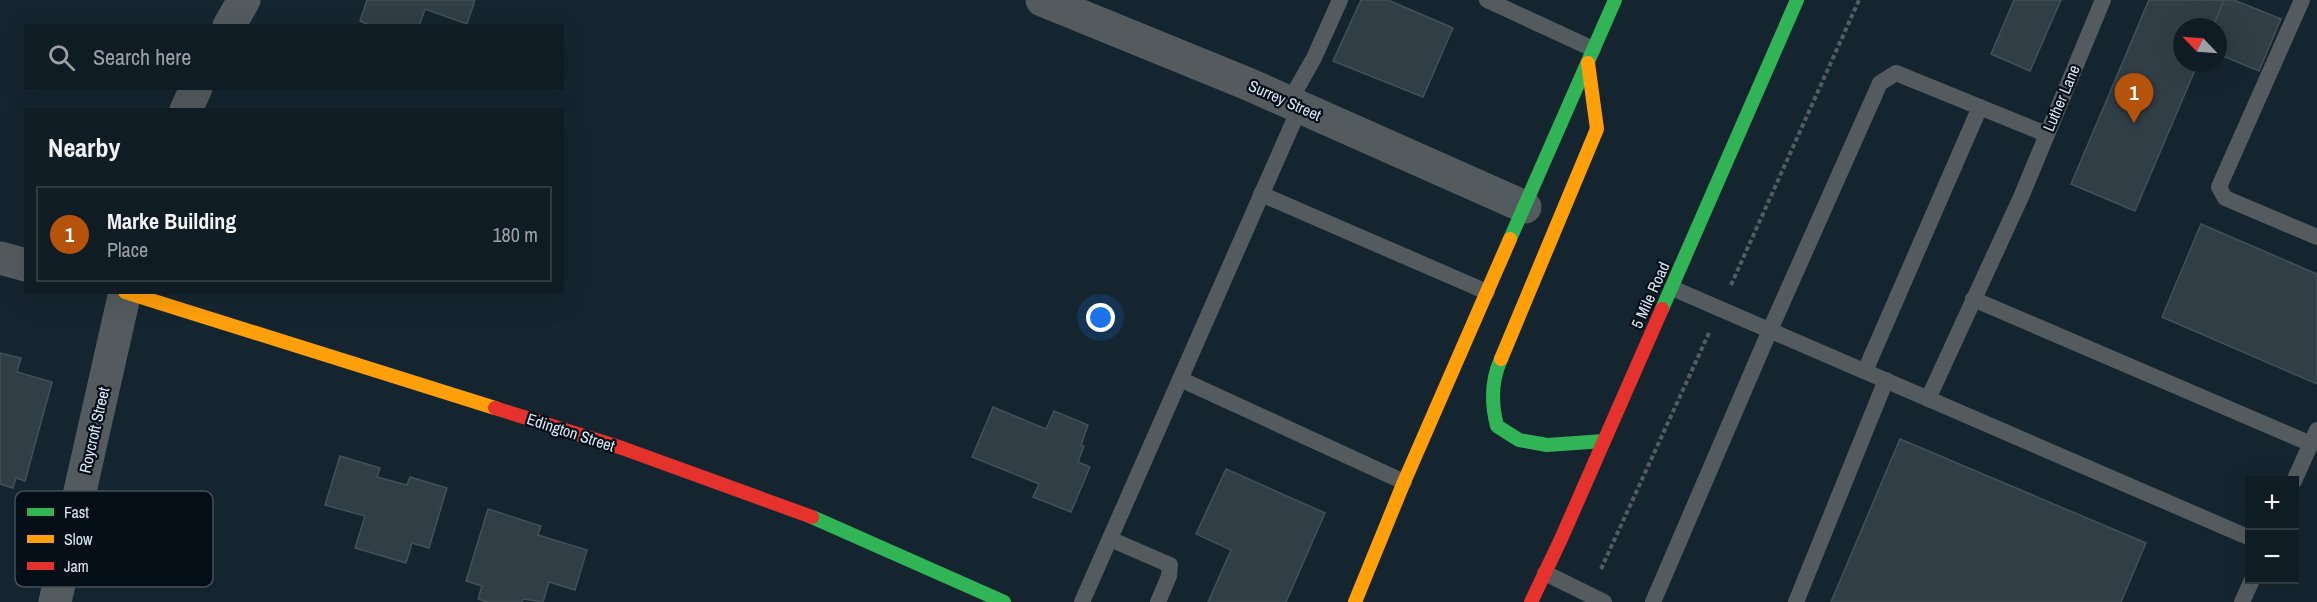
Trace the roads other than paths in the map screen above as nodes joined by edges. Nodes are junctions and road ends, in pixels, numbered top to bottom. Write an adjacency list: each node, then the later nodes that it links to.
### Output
1 (244, 0): 9 (street)
2 (1042, 0): 12 (street, Surrey Street)
3 (1340, 0): 12 (lane)
4 (1486, 0): 10 (lane)
5 (1615, 0): 10 (main road)
6 (1797, 0): 21 (main road, 5 Mile Road)
7 (2103, 0): 15 (lane, Luther Lane)
8 (2302, 0): 18 (lane)
9 (230, 24)
10 (1591, 55): 17 (main road); 32 (main road)
11 (195, 90): 14 (street)
12 (1294, 104): 16 (lane); 17 (street, Surrey Street)
13 (1980, 107): 15 (lane); 26 (lane); 27 (lane)
14 (187, 108)
15 (2046, 134): 25 (lane, Luther Lane)
16 (1262, 194): 22 (lane); 28 (lane)
17 (1525, 207): 22 (main road)
18 (2317, 237)
19 (0, 258): 20 (street)
20 (24, 264)
21 (1672, 288): 26 (lane); 32 (main road, 5 Mile Road)
22 (1487, 292): 34 (main road)
23 (125, 294): 35 (street, Roycroft Street)
24 (131, 294): 42 (main road, Edington Street)
25 (1973, 299): 30 (lane, Luther Lane); 31 (lane)
26 (1770, 330): 27 (lane); 48 (lane)
27 (1865, 371): 29 (lane)
28 (1180, 379): 34 (lane); 37 (lane)
29 (1886, 380): 30 (lane); 49 (lane)
30 (1929, 399): 36 (lane)
31 (2314, 437): 33 (lane)
32 (1604, 441): 38 (main road, 5 Mile Road)
33 (2298, 476)
34 (1404, 482): 45 (main road)
35 (80, 491)
36 (2245, 536)
37 (1110, 539): 43 (lane); 44 (lane)
38 (1545, 573): 46 (main road, 5 Mile Road); 47 (lane)
39 (2250, 584): 50 (lane)
40 (58, 587): 41 (street, Roycroft Street)
41 (55, 602)
42 (1004, 602)
43 (1082, 602)
44 (1158, 602)
45 (1355, 602)
46 (1531, 602)
47 (1604, 602)
48 (1653, 602)
49 (1796, 602)
50 (2242, 602)

